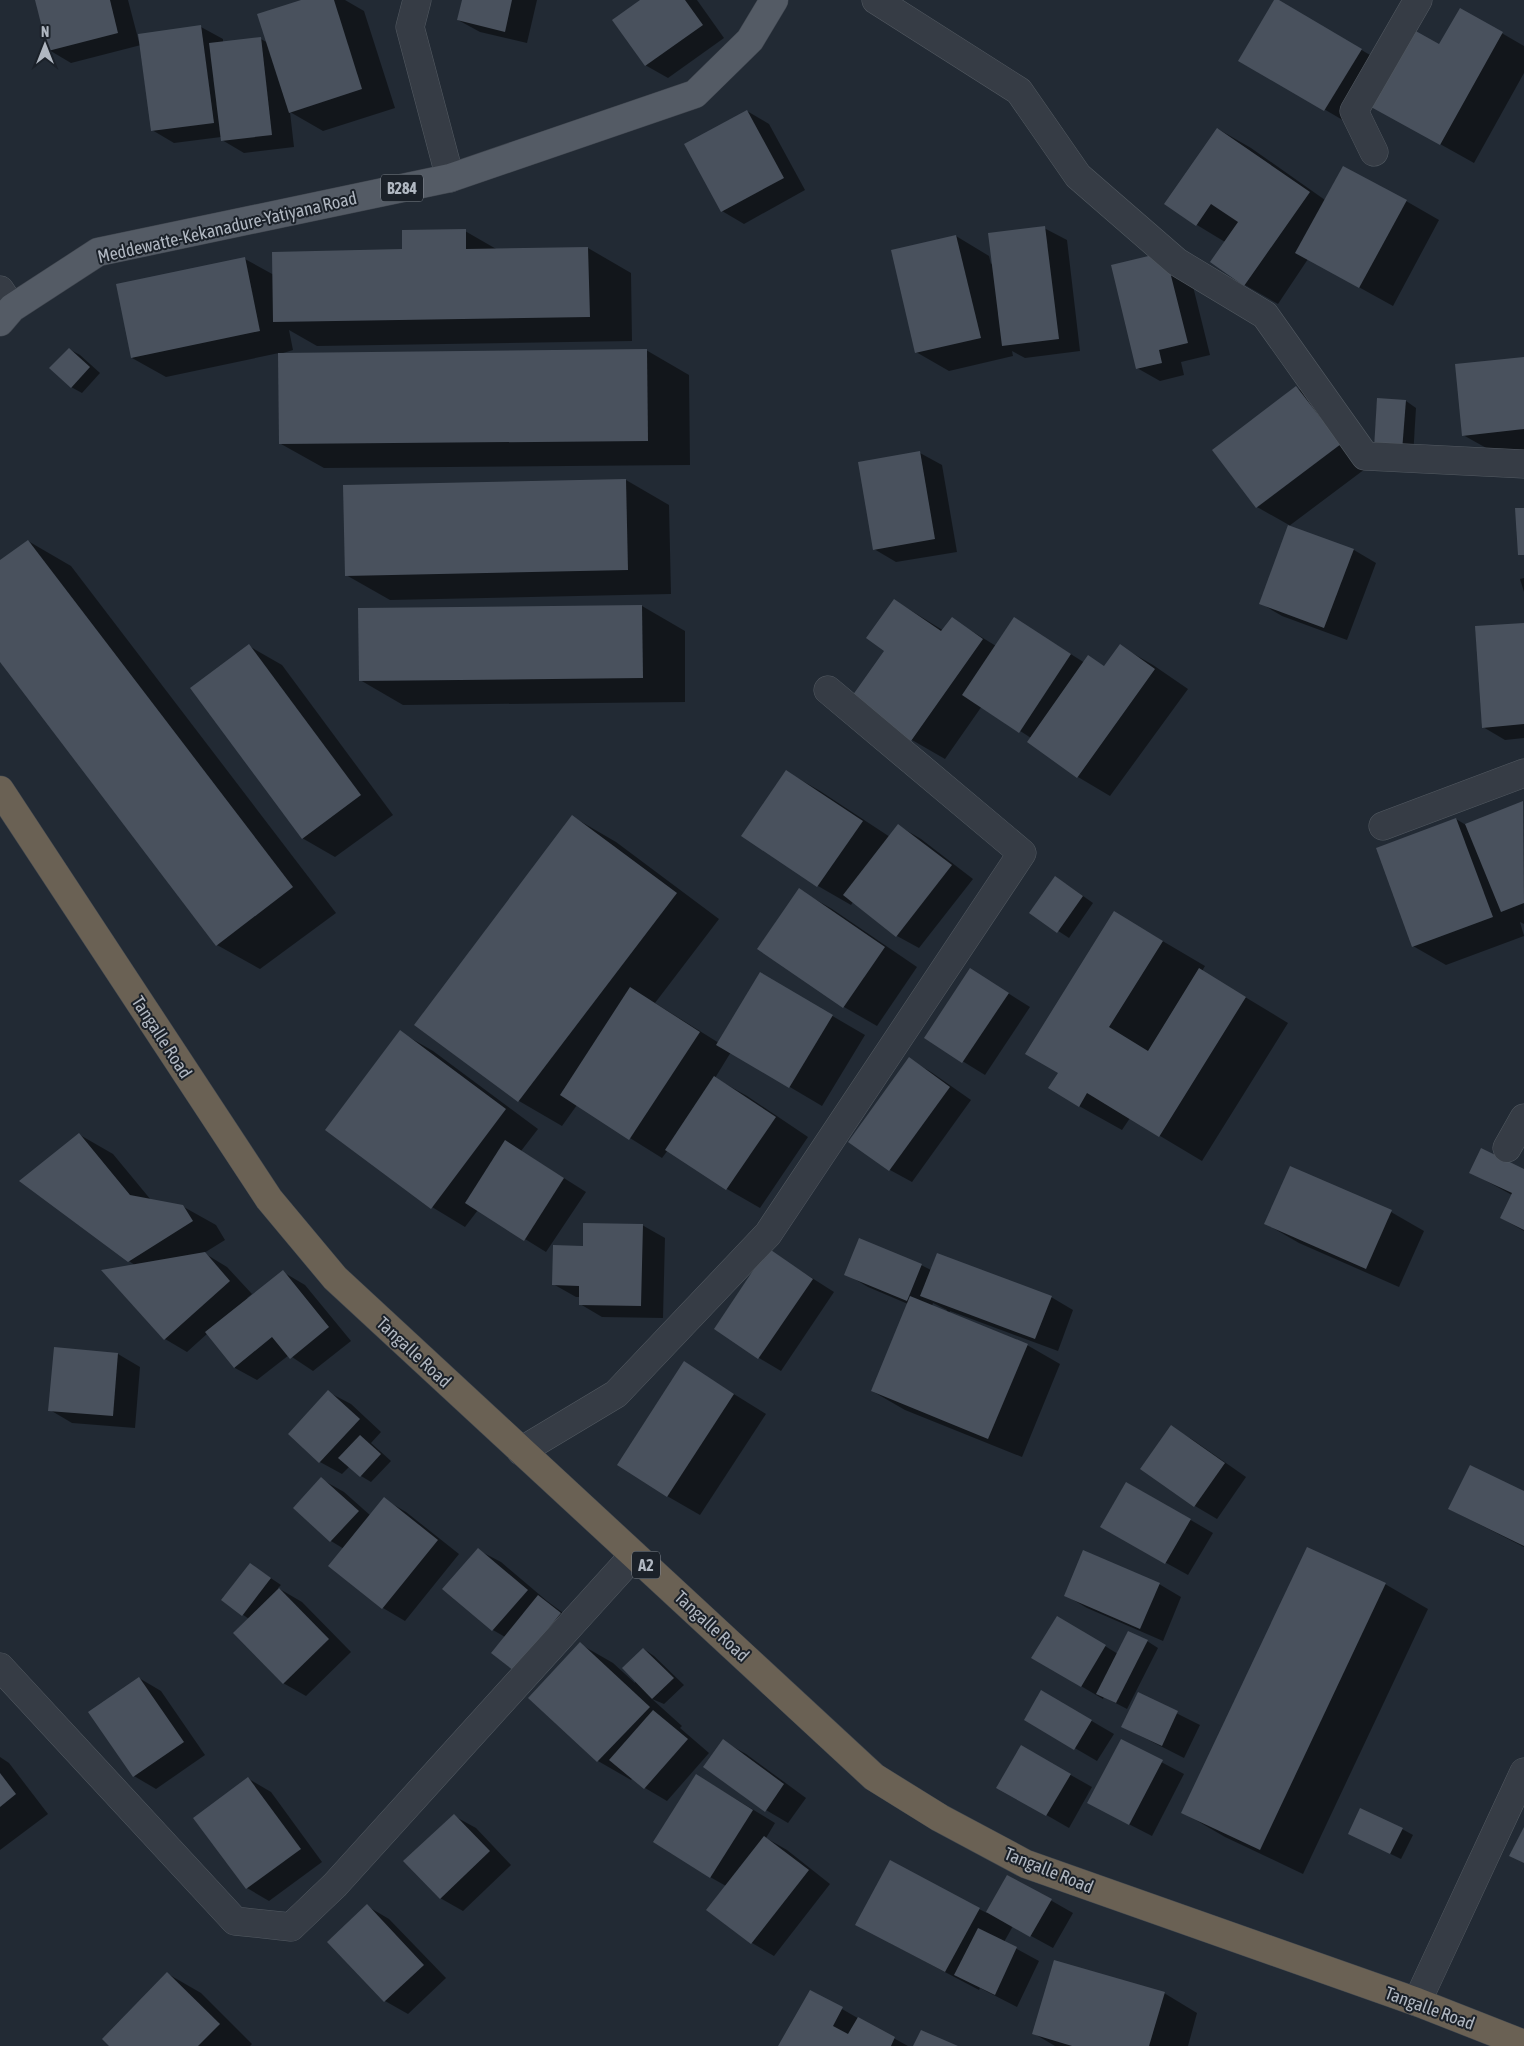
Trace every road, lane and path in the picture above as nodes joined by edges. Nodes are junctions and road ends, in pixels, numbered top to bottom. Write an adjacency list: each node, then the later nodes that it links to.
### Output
1 (417, 0): 6 (street)
2 (774, 0): 6 (main road, Meddewatte-Kekanadure-Yatiyana Road / B284)
3 (876, 0): 8 (street)
4 (1418, 0): 5 (street)
5 (1374, 152)
6 (450, 178): 7 (main road, Meddewatte-Kekanadure-Yatiyana Road / B284)
7 (4, 307)
8 (1524, 464)
9 (828, 690): 15 (street)
10 (1524, 773): 12 (street)
11 (0, 790): 15 (highway, Tangalle Road / A2)
12 (1382, 826)
13 (1524, 1118): 14 (street)
14 (1507, 1148)
15 (521, 1451): 16 (highway, Tangalle Road / A2)
16 (634, 1555): 17 (street); 19 (highway, Tangalle Road / A2)
17 (0, 1667)
18 (1524, 1772): 19 (street)
19 (1417, 2002): 20 (highway, Tangalle Road / A2)
20 (1524, 2044)

